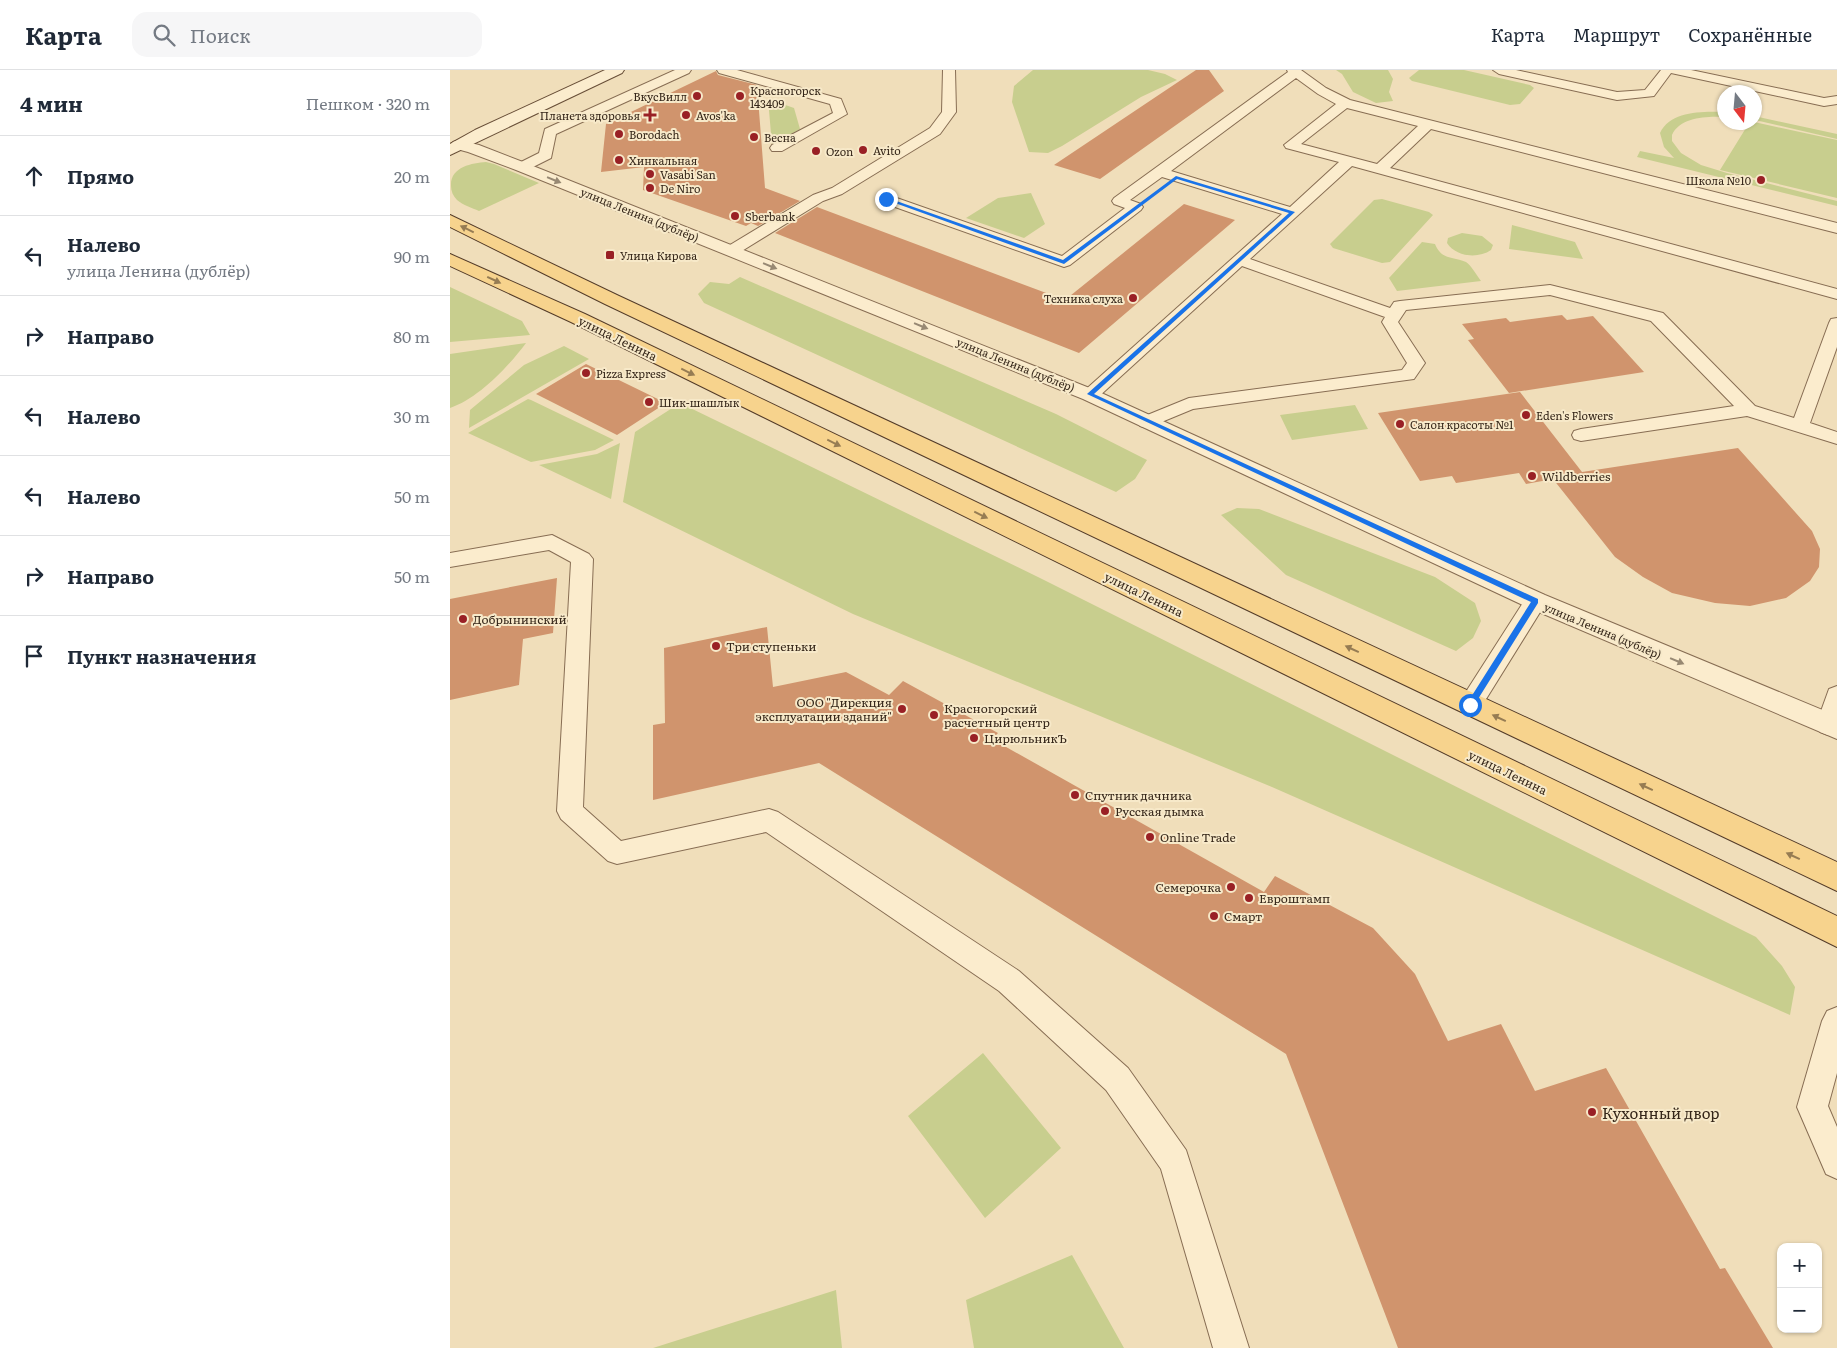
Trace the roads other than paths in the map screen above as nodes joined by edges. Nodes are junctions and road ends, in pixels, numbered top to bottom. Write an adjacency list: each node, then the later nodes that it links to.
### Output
1 (618, 70): 12 (street)
2 (685, 70): 15 (lane)
3 (723, 70): 13 (lane)
4 (949, 70): 24 (lane)
5 (1499, 70): 6 (lane)
6 (1667, 70)
7 (1674, 70): 9 (lane)
8 (1295, 71): 10 (lane); 17 (lane)
9 (1837, 100)
10 (1345, 103): 11 (lane); 14 (lane)
11 (1428, 124): 16 (lane); 23 (lane)
12 (455, 147): 15 (street, улица Ленина (дублёр))
13 (777, 148)
14 (1349, 161): 16 (lane); 21 (lane)
15 (522, 167): 24 (street, улица Ленина (дублёр), one-way to 24)
16 (1380, 169): 27 (lane)
17 (1160, 172): 18 (lane); 20 (lane)
18 (1176, 177): 20 (lane); 21 (lane)
19 (886, 199): 20 (lane)
20 (1136, 207)
21 (1292, 212): 26 (lane)
22 (450, 220): 39 (main road, one-way to 22)
23 (1837, 228)
24 (731, 250): 30 (street, улица Ленина (дублёр), one-way to 30)
25 (450, 259): 42 (main road, улица Ленина, one-way to 42)
26 (1239, 260): 28 (lane); 30 (lane)
27 (1837, 294)
28 (1394, 315): 31 (lane); 32 (lane)
29 (1837, 323): 33 (lane)
30 (1090, 394): 32 (street, улица Ленина (дублёр))
31 (1748, 410): 33 (lane); 34 (lane)
32 (1147, 422): 37 (street, улица Ленина (дублёр))
33 (1800, 426): 35 (lane)
34 (1581, 435)
35 (1837, 438)
36 (450, 560): 45 (lane)
37 (1536, 601): 39 (lane); 40 (street, улица Ленина (дублёр), one-way to 40)
38 (1837, 695): 40 (lane)
39 (1470, 705): 41 (main road, one-way to 39)
40 (1833, 727)
41 (1837, 877)
42 (1837, 932)
43 (1837, 1020): 44 (lane)
44 (1837, 1163)
45 (1231, 1348)

